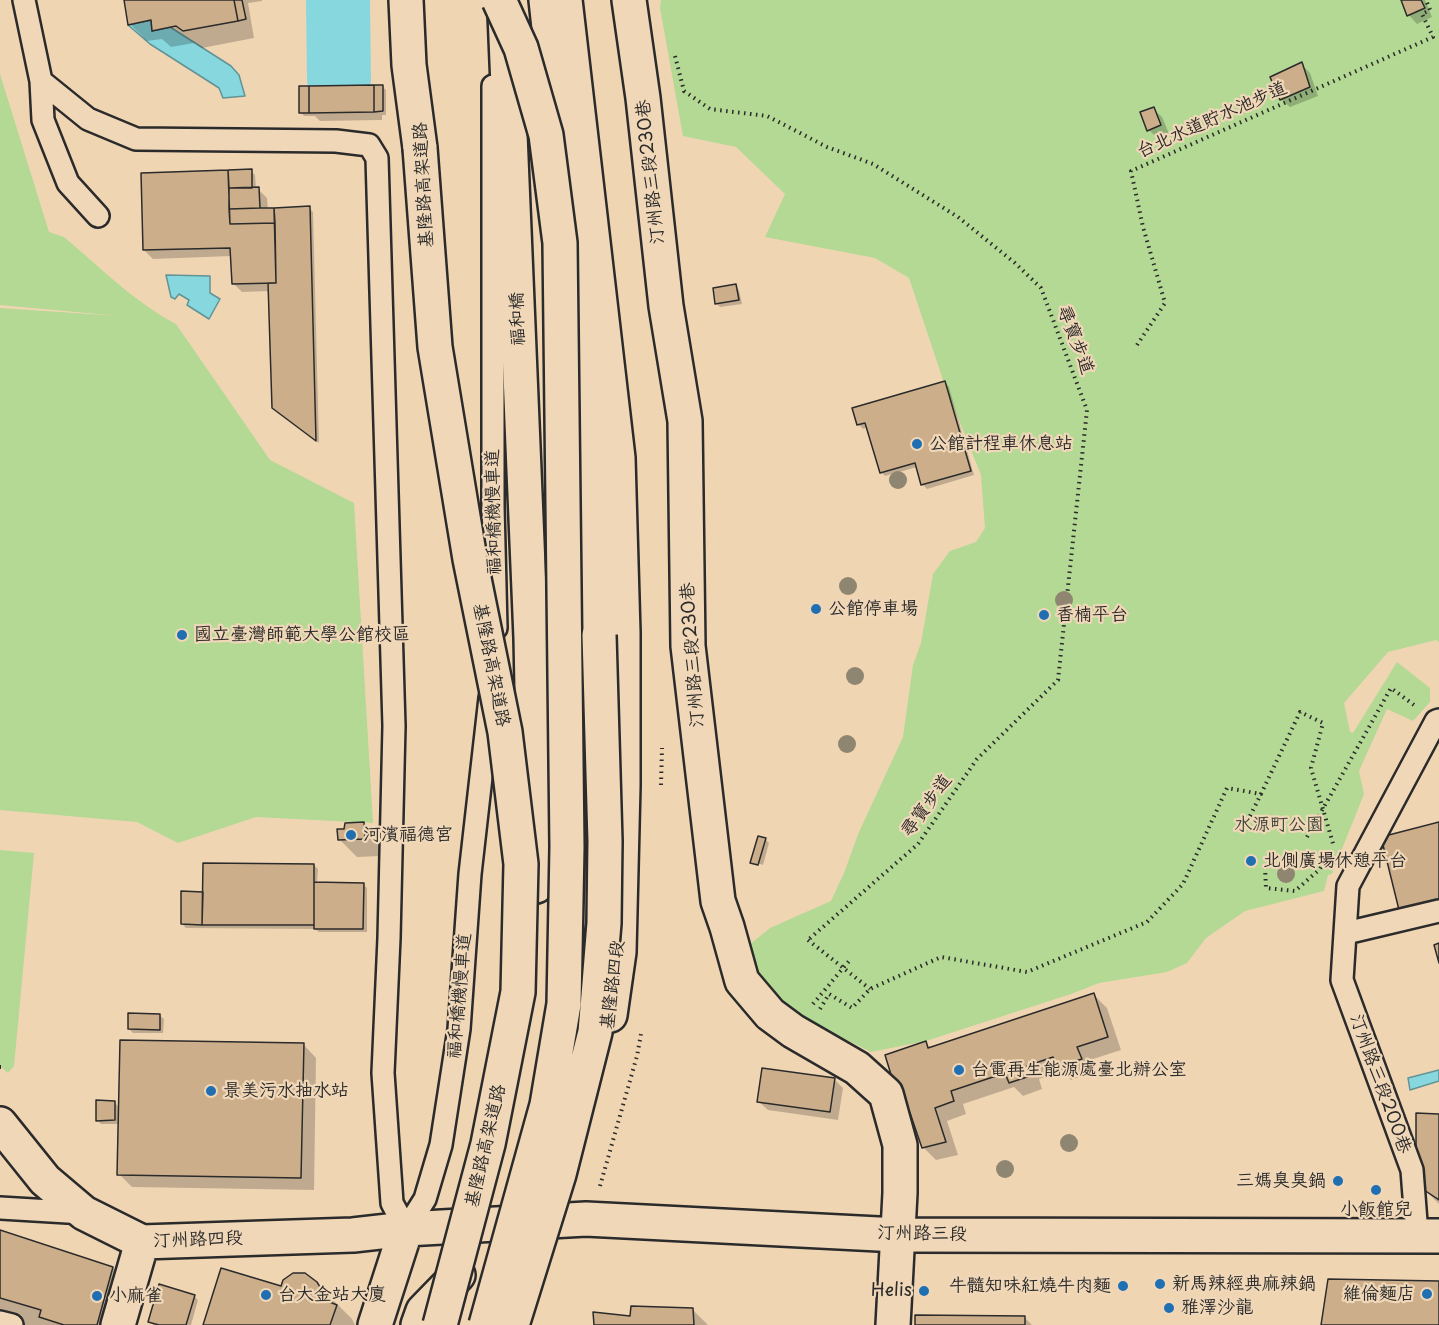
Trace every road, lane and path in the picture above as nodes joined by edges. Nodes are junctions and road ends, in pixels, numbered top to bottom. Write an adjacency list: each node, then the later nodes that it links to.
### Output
1 (24, 0): 12 (lane)
2 (406, 0): 13 (main road)
3 (420, 0): 13 (main road, 基隆路高架道路)
4 (488, 0): 35 (lane, 福和橋機慢車道, bridge)
5 (499, 0): 47 (main road, bridge)
6 (504, 0): 34 (main road, 福和橋, bridge)
7 (546, 0): 48 (main road, bridge)
8 (565, 0): 33 (main road, 基隆路四段)
9 (629, 0): 29 (main road, 汀州路三段230巷)
10 (1426, 0): 15 (path, 台北水道貯水池步道)
11 (673, 48): 28 (path, 尋寶步道, bridge)
12 (41, 81): 14 (lane); 35 (lane)
13 (420, 148): 45 (main road, 基隆路高架道路, bridge)
14 (98, 216)
15 (1137, 345)
16 (1391, 688): 19 (path)
17 (1439, 720): 26 (lane, 汀州路三段200巷)
18 (1261, 794): 19 (path); 20 (path); 28 (path)
19 (1322, 808): 21 (path); 22 (path)
20 (1250, 816)
21 (1307, 837)
22 (1334, 846): 23 (path); 24 (path)
23 (1336, 853)
24 (1265, 867)
25 (1439, 911): 26 (lane)
26 (1346, 933): 37 (lane, 汀州路三段200巷)
27 (849, 961): 29 (path)
28 (870, 989): 29 (path)
29 (804, 1023): 36 (main road, 汀州路三段230巷)
30 (0, 1124): 32 (main road, 汀州路四段)
31 (0, 1208): 32 (lane)
32 (84, 1213): 38 (main road, 汀州路四段)
33 (555, 1221): 34 (main road, 汀州路三段); 36 (main road, 汀州路三段); 49 (main road, 基隆路四段)
34 (475, 1225): 35 (main road, 汀州路三段); 39 (main road)
35 (406, 1229): 38 (main road, 汀州路四段); 43 (main road)
36 (898, 1235): 37 (main road, 汀州路三段); 50 (main road, 汀州路三段230巷)
37 (1428, 1235)
38 (142, 1242): 42 (main road)
39 (458, 1275): 44 (main road); 46 (main road)
40 (0, 1322): 41 (lane)
41 (12, 1325)
42 (118, 1325)
43 (375, 1325)
44 (418, 1325)
45 (440, 1325)
46 (454, 1325)
47 (486, 1325)
48 (512, 1325)
49 (521, 1325)
50 (893, 1325)

